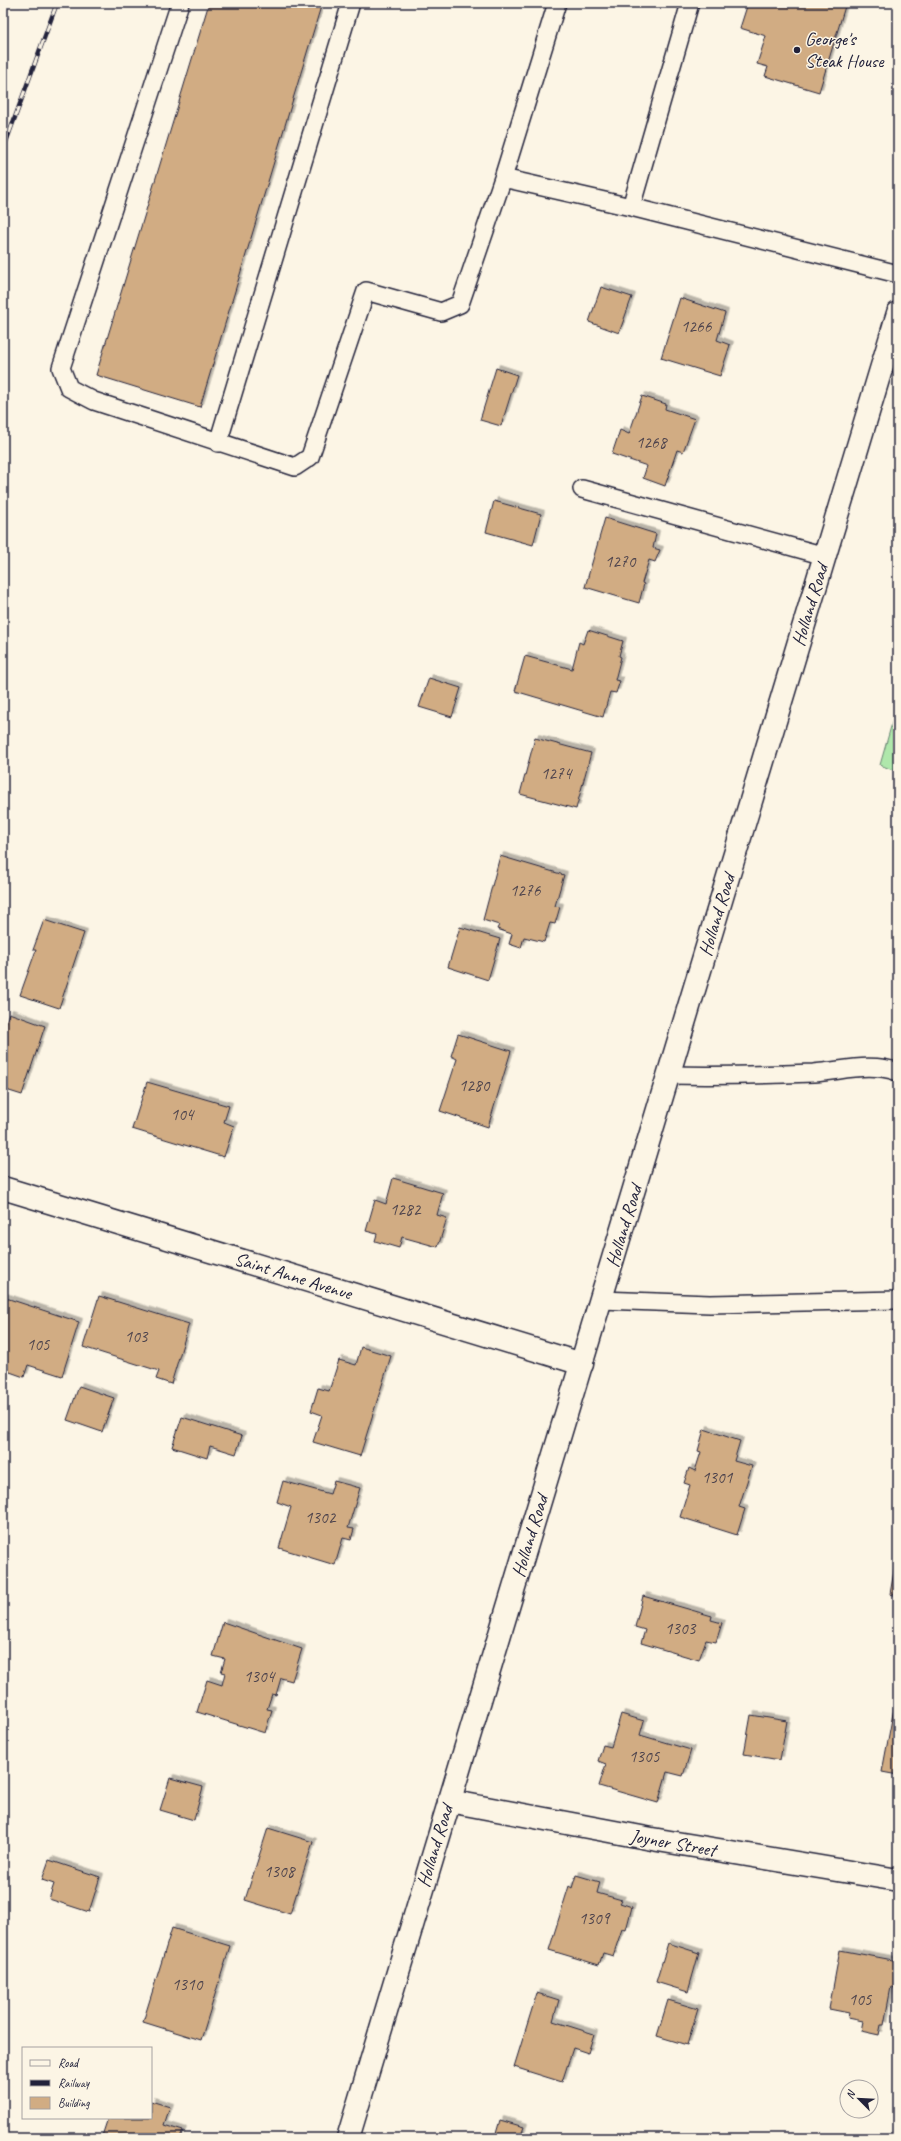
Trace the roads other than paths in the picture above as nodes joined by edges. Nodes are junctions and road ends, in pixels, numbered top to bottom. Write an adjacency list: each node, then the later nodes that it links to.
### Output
1 (180, 3): 9 (lane)
2 (350, 3): 9 (lane)
3 (557, 3): 5 (lane)
4 (690, 3): 6 (lane)
5 (503, 178): 6 (lane); 9 (lane)
6 (631, 207): 7 (lane)
7 (898, 274)
8 (898, 313): 11 (main road, Holland Road)
9 (218, 443)
10 (582, 489): 11 (lane)
11 (825, 556): 13 (main road, Holland Road)
12 (898, 1072): 13 (lane)
13 (669, 1074): 15 (main road, Holland Road)
14 (3, 1188): 17 (main road, Saint Anne Avenue)
15 (601, 1300): 16 (lane); 17 (main road, Holland Road)
16 (898, 1300)
17 (582, 1364): 18 (main road, Holland Road)
18 (449, 1801): 19 (main road, Joyner Street); 20 (main road, Holland Road)
19 (898, 1880)
20 (348, 2138)

